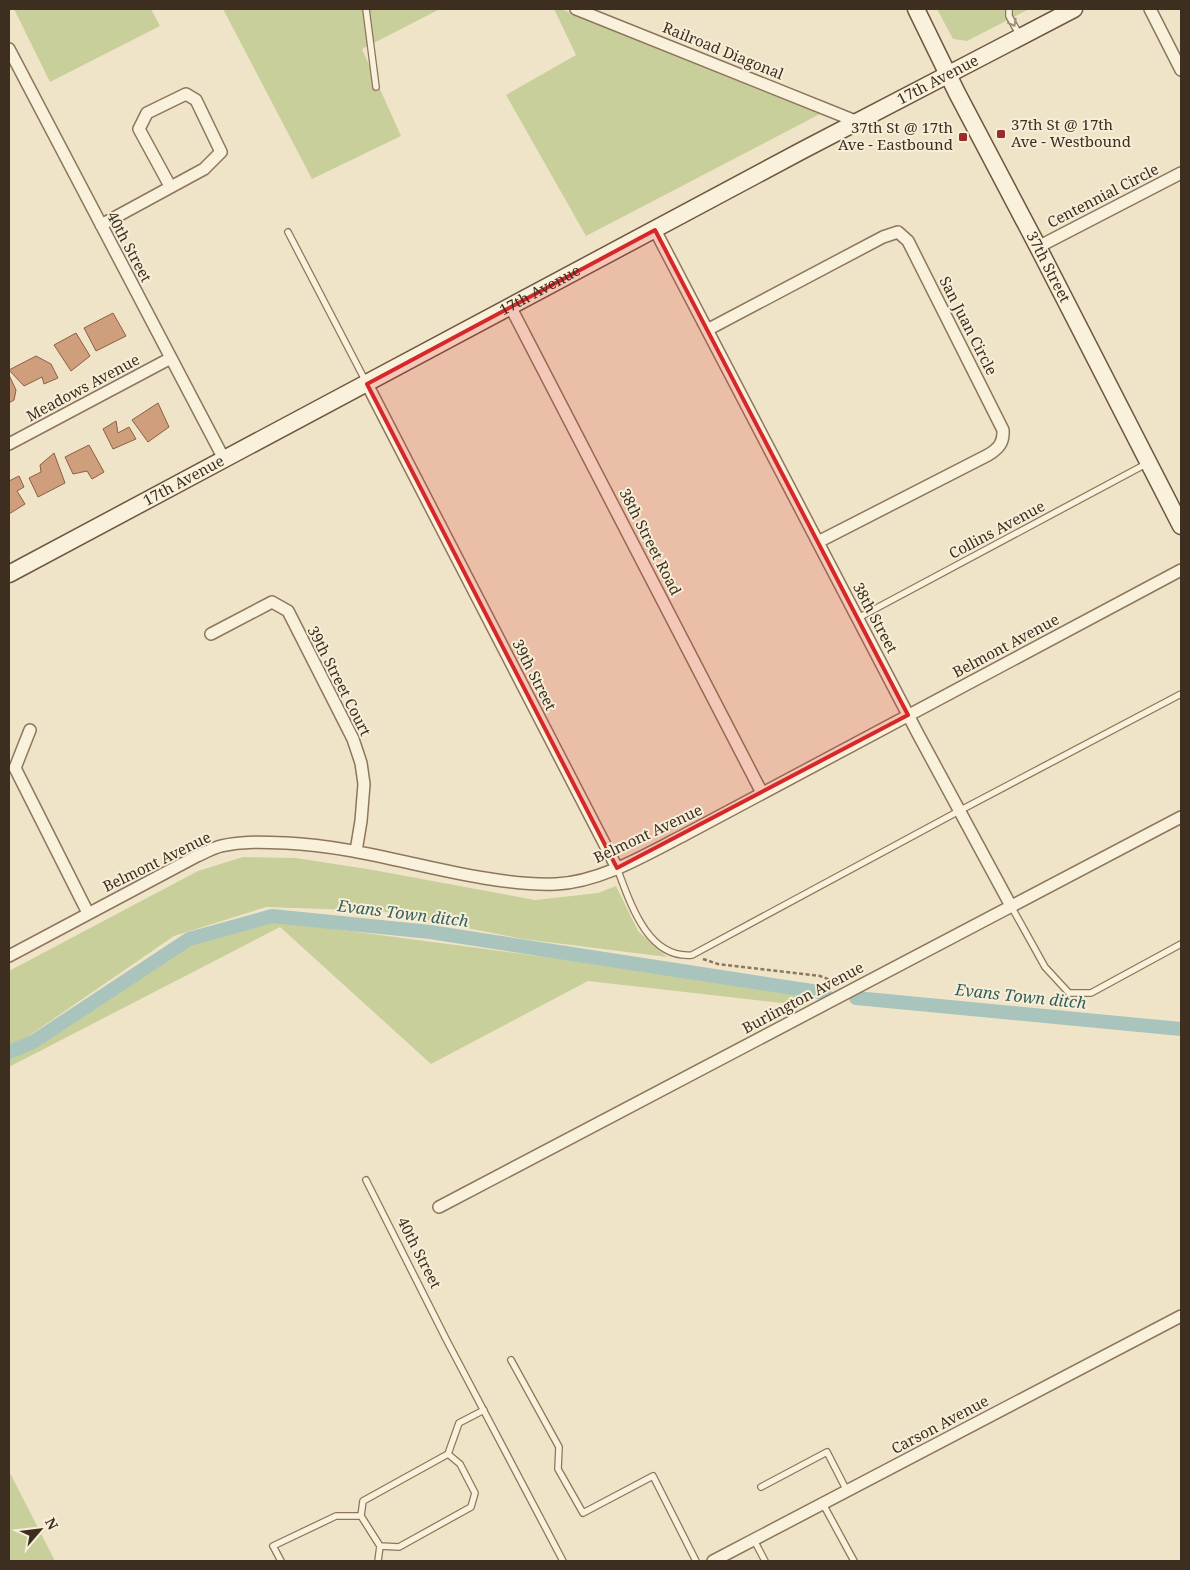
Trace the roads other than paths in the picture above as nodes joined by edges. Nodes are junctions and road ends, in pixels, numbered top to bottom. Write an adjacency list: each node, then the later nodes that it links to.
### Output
1 (366, 9): 11 (lane)
2 (576, 9): 12 (street, Railroad Diagonal)
3 (916, 9): 10 (main road, 37th Street)
4 (1009, 9): 7 (lane, one-way to 7)
5 (1074, 9): 7 (main road, 17th Avenue)
6 (1150, 9): 9 (street)
7 (1021, 37): 10 (main road, 17th Avenue)
8 (9, 49): 15 (street, 40th Street)
9 (1181, 70)
10 (948, 75): 12 (main road, 17th Avenue); 18 (main road, 37th Street)
11 (376, 87)
12 (858, 122): 16 (main road, 17th Avenue)
13 (1181, 173): 18 (street, Centennial Circle)
14 (170, 186): 14 (street); 15 (street)
15 (101, 225): 21 (street, 40th Street)
16 (655, 230): 19 (main road, 17th Avenue); 20 (street, 38th Street)
17 (288, 232): 22 (lane)
18 (1038, 247): 25 (main road, 37th Street)
19 (510, 306): 22 (main road, 17th Avenue); 35 (street, 38th Street Road)
20 (707, 330): 27 (street, 38th Street); 27 (street, San Juan Circle)
21 (171, 358): 23 (street, Meadows Avenue); 24 (street, 40th Street)
22 (367, 384): 24 (main road, 17th Avenue); 39 (street, 39th Street)
23 (9, 444)
24 (224, 459): 29 (main road, 17th Avenue)
25 (1148, 463): 26 (main road, 37th Street); 30 (lane, Collins Avenue)
26 (1181, 526)
27 (818, 542): 30 (street, 38th Street)
28 (1181, 570): 33 (street, Belmont Avenue)
29 (9, 574)
30 (858, 618): 33 (street, 38th Street)
31 (211, 634): 38 (street, 39th Street Court)
32 (1181, 694): 36 (lane)
33 (908, 715): 35 (street, Belmont Avenue); 36 (street, 38th Street)
34 (30, 730): 41 (street)
35 (762, 793): 39 (street, Belmont Avenue)
36 (959, 811): 39 (lane, 39th Street); 40 (street, 38th Street)
37 (1181, 817): 40 (street, Burlington Avenue)
38 (356, 851): 39 (street, Belmont Avenue); 41 (street, Belmont Avenue)
39 (617, 868)
40 (1010, 906): 42 (lane, 38th Street); 45 (street, Burlington Avenue)
41 (88, 913): 43 (street, Belmont Avenue)
42 (1181, 944)
43 (9, 956)
44 (366, 1180): 48 (lane, 40th Street)
45 (439, 1207)
46 (1181, 1316): 51 (street, Carson Avenue)
47 (511, 1360): 59 (lane)
48 (484, 1410): 49 (lane); 58 (lane, 40th Street)
49 (448, 1454): 53 (lane); 55 (lane)
50 (760, 1487): 51 (lane)
51 (847, 1491): 52 (street, Carson Avenue)
52 (824, 1504): 54 (street, Carson Avenue); 62 (lane)
53 (361, 1516): 55 (lane); 56 (lane)
54 (754, 1540): 60 (street, Carson Avenue); 61 (lane)
55 (380, 1546): 57 (lane)
56 (281, 1561)
57 (378, 1561)
58 (563, 1561)
59 (696, 1561)
60 (713, 1561)
61 (765, 1561)
62 (854, 1561)

